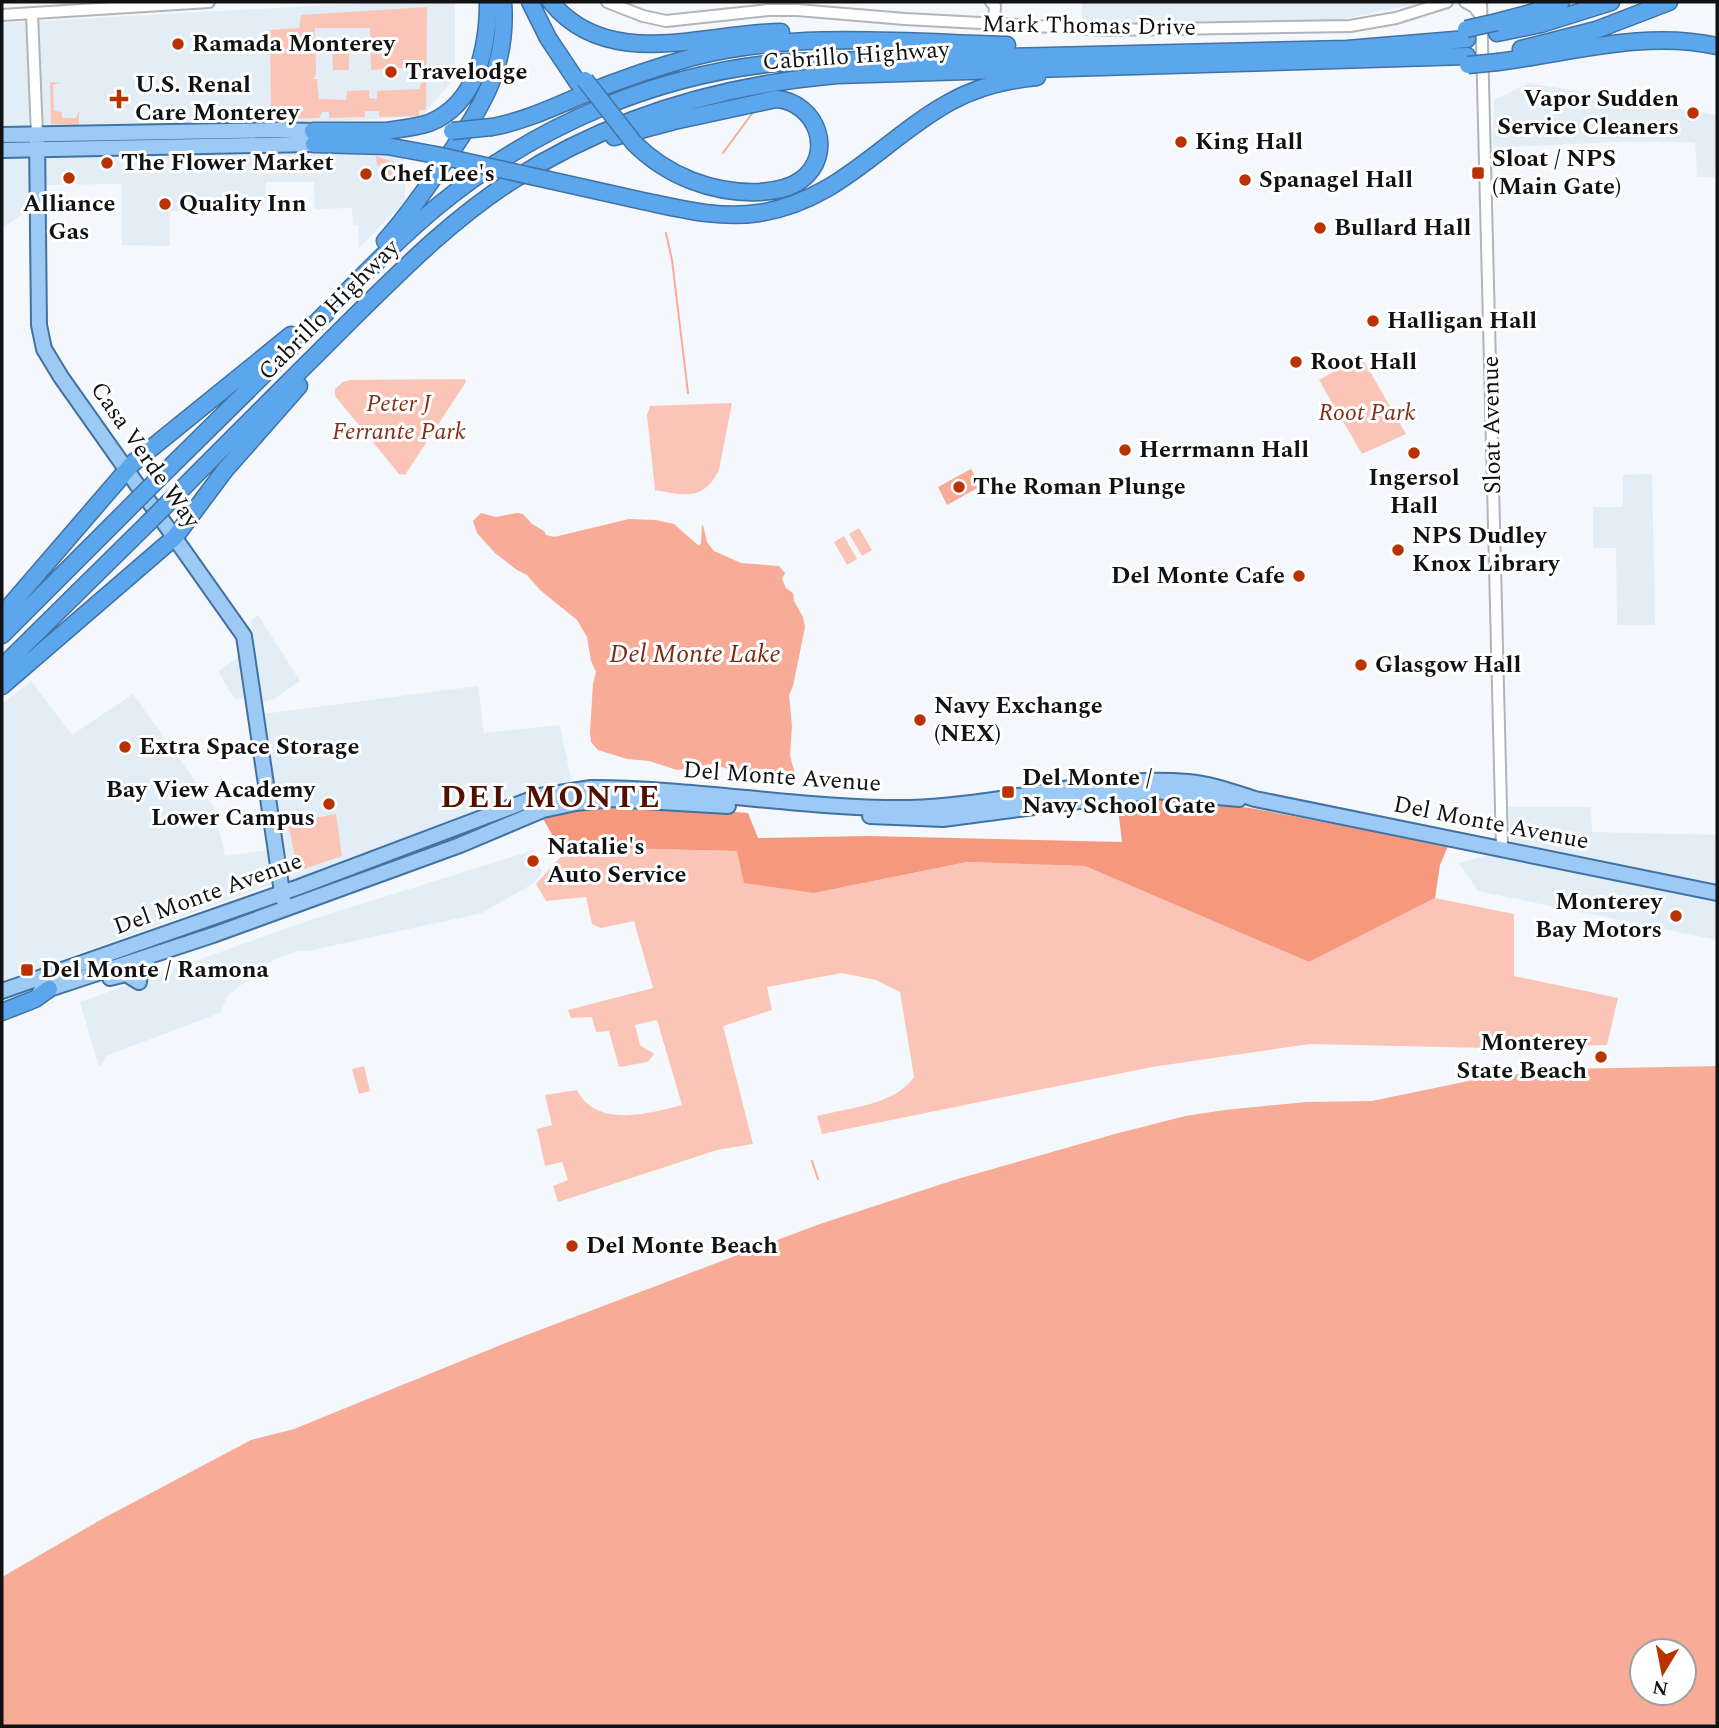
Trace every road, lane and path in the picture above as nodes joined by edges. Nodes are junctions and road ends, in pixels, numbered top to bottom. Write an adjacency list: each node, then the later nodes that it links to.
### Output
1 (209, 2): 15 (street)
2 (488, 2): 26 (highway)
3 (503, 2): 34 (highway)
4 (530, 2): 25 (highway)
5 (538, 2): 25 (highway)
6 (551, 2): 20 (highway)
7 (607, 2): 17 (street, Mark Thomas Drive)
8 (991, 2): 17 (street)
9 (1447, 2): 17 (street, Mark Thomas Drive)
10 (1465, 2): 18 (street)
11 (1481, 2): 18 (street)
12 (1561, 2): 18 (highway)
13 (1611, 2): 18 (highway)
14 (1669, 2): 23 (highway, Cabrillo Highway)
15 (33, 13): 16 (street); 29 (street, Casa Verde Way)
16 (2, 15)
17 (994, 24)
18 (1492, 24): 19 (highway, Cabrillo Highway, bridge)
19 (1472, 37): 22 (highway, Cabrillo Highway); 43 (street, Sloat Avenue)
20 (842, 40): 22 (highway); 26 (highway, bridge)
21 (1717, 46): 23 (highway)
22 (1103, 54): 34 (highway, Cabrillo Highway)
23 (1498, 58): 24 (highway, Cabrillo Highway)
24 (1157, 64): 32 (highway); 33 (highway, Cabrillo Highway)
25 (582, 81): 30 (highway)
26 (380, 132): 28 (highway)
27 (2, 135): 29 (main road)
28 (314, 138): 29 (main road); 32 (highway, bridge)
29 (37, 142): 31 (main road); 36 (main road, Casa Verde Way)
30 (630, 144): 32 (highway); 33 (highway)
31 (2, 150)
32 (875, 154)
33 (540, 164): 35 (highway, Cabrillo Highway)
34 (354, 285): 36 (highway); 39 (highway, Cabrillo Highway, bridge)
35 (370, 301): 37 (highway); 40 (highway, Cabrillo Highway, bridge)
36 (127, 469): 37 (main road, Casa Verde Way); 38 (highway)
37 (175, 537): 41 (highway); 44 (main road, Casa Verde Way)
38 (2, 615)
39 (2, 635)
40 (2, 667)
41 (2, 686)
42 (1255, 799): 43 (main road, Del Monte Avenue); 44 (main road, Del Monte Avenue); 46 (main road, Del Monte Avenue)
43 (1502, 848): 45 (main road, Del Monte Avenue)
44 (282, 892): 46 (main road, Casa Verde Way); 47 (main road, Del Monte Avenue)
45 (1717, 893)
46 (284, 908): 48 (main road, Del Monte Avenue)
47 (201, 919): 49 (main road); 52 (main road, Del Monte Avenue)
48 (150, 956): 49 (main road, Del Monte Avenue); 50 (main road)
49 (125, 964): 50 (main road, Del Monte Avenue)
50 (66, 984): 51 (main road, Del Monte Avenue)
51 (49, 989): 53 (main road, Del Monte Avenue); 54 (highway)
52 (2, 991)
53 (2, 1004)
54 (2, 1012)

